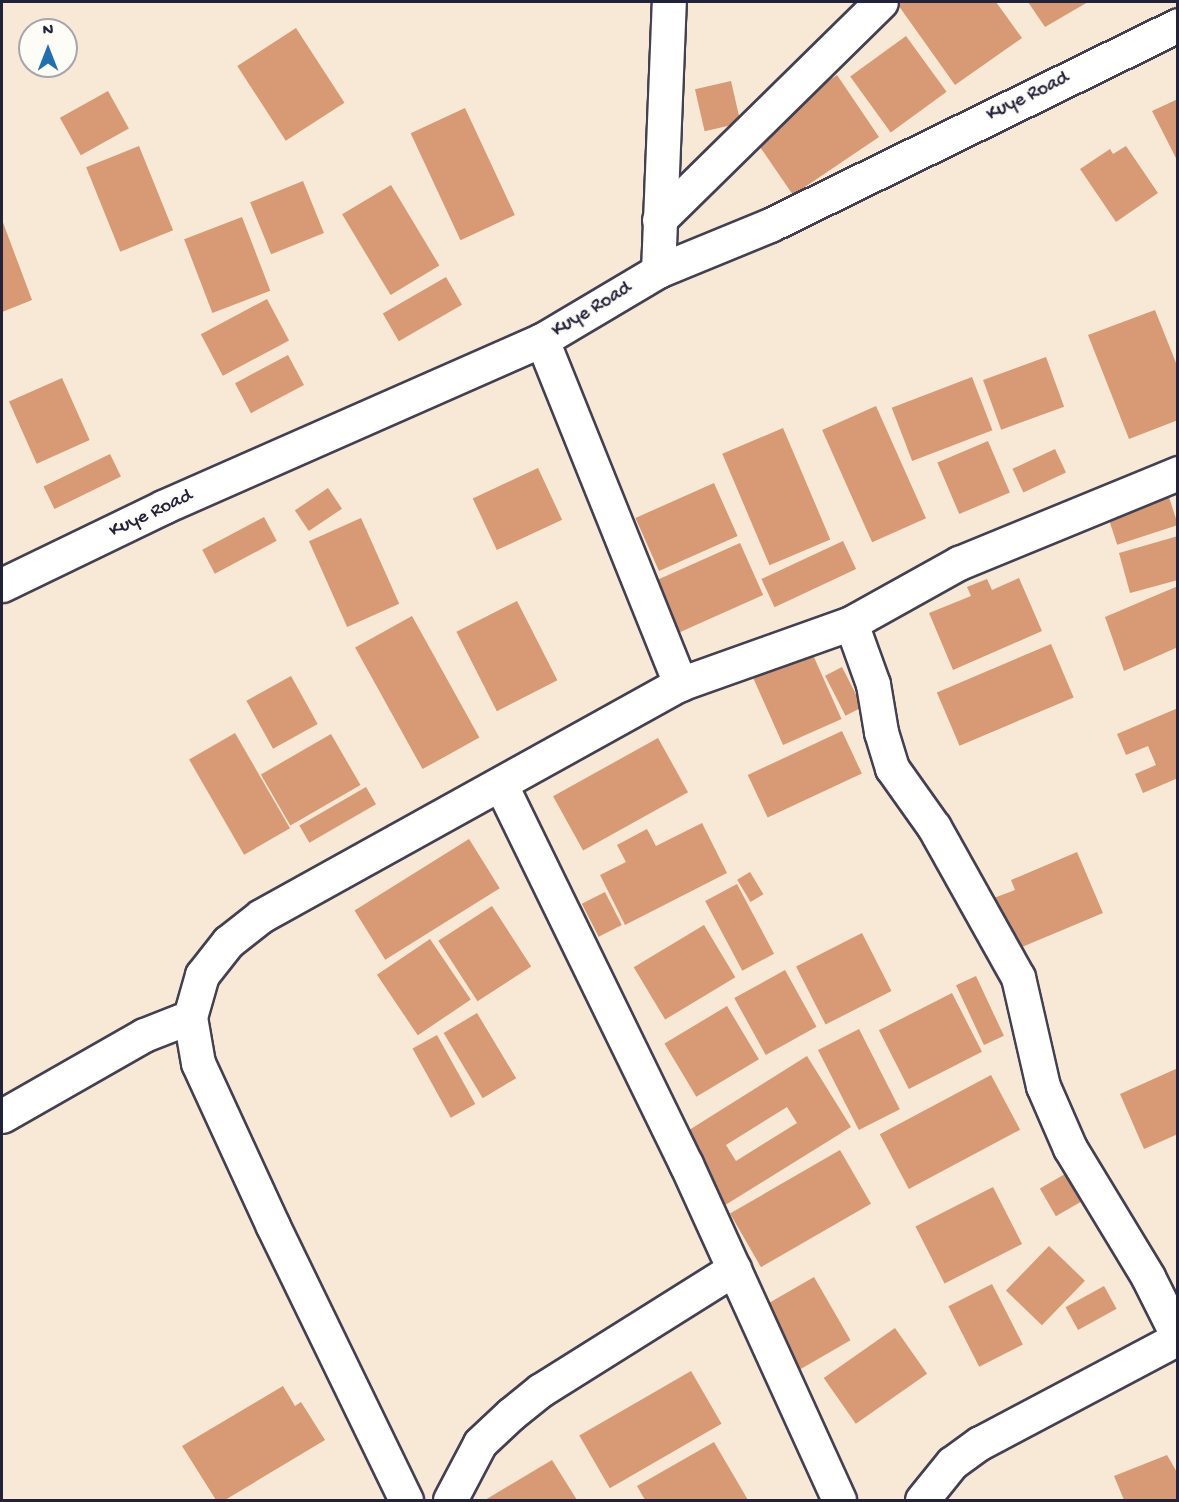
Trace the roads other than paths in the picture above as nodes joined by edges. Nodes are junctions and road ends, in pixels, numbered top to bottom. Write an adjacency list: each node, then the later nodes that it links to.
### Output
1 (669, 2): 4 (street)
2 (881, 2): 4 (street)
3 (1178, 25): 5 (street, Kuye Road)
4 (659, 220): 5 (street)
5 (657, 271): 6 (street, Kuye Road)
6 (542, 340): 8 (street, Kuye Road); 10 (street)
7 (1178, 473): 9 (street)
8 (2, 585)
9 (851, 623): 10 (street); 15 (street)
10 (680, 684): 11 (street)
11 (501, 785): 12 (street); 14 (street)
12 (190, 1017): 13 (street); 16 (street)
13 (2, 1116)
14 (734, 1269): 17 (street); 18 (street)
15 (1178, 1337): 19 (street)
16 (406, 1500)
17 (450, 1500)
18 (839, 1500)
19 (922, 1500)

